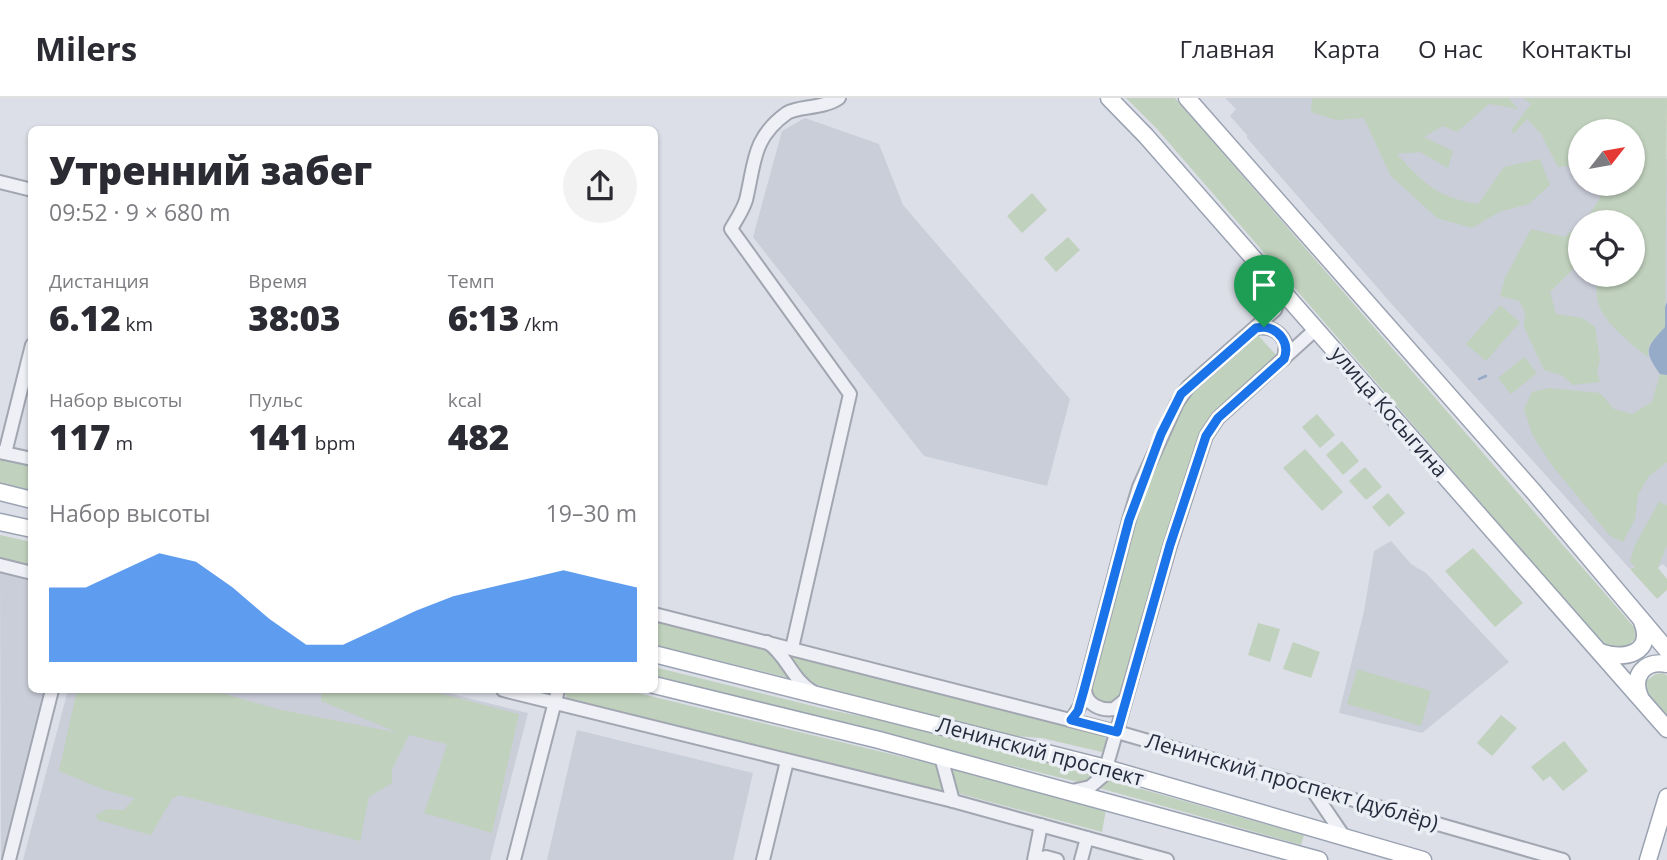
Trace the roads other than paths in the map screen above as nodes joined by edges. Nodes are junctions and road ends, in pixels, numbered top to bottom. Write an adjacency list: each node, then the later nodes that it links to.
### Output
1 (839, 98): 22 (street)
2 (1109, 98): 6 (main road, улица Косыгина)
3 (1187, 98): 20 (main road)
4 (0, 182): 5 (street)
5 (28, 189)
6 (1278, 286): 7 (street); 8 (main road, улица Косыгина)
7 (1256, 328): 10 (street); 28 (street)
8 (1317, 329): 10 (street); 24 (main road, улица Косыгина)
9 (28, 359): 11 (street)
10 (1284, 359): 34 (street)
11 (2, 452): 12 (street)
12 (28, 458)
13 (0, 492): 14 (main road)
14 (28, 499)
15 (0, 522): 16 (main road)
16 (28, 528)
17 (0, 565): 18 (street)
18 (28, 572)
19 (658, 615): 21 (street, Ленинский проспект (дублёр))
20 (1641, 619): 23 (main road); 24 (main road)
21 (766, 641): 22 (street, Ленинский проспект (дублёр)); 31 (street)
22 (792, 648): 35 (street, Ленинский проспект (дублёр))
23 (1667, 650)
24 (1600, 652): 33 (main road, улица Косыгина)
25 (658, 655): 31 (main road, Ленинский проспект)
26 (1667, 664): 33 (main road)
27 (658, 686): 38 (main road, Ленинский проспект)
28 (1084, 690): 34 (street); 35 (street)
29 (51, 693): 49 (street)
30 (530, 693): 32 (street)
31 (816, 694): 40 (main road, Ленинский проспект)
32 (556, 696): 39 (street); 50 (street)
33 (1641, 699): 36 (main road, улица Косыгина)
34 (1125, 700): 37 (street)
35 (1071, 720): 37 (street, Ленинский проспект (дублёр))
36 (1667, 729)
37 (1117, 732): 40 (street); 41 (street, Ленинский проспект (дублёр))
38 (941, 757): 42 (main road, Ленинский проспект); 44 (street)
39 (787, 761): 44 (street); 51 (street)
40 (1106, 768): 42 (street); 47 (main road, Ленинский проспект)
41 (1311, 788): 47 (street); 57 (street, Ленинский проспект (дублёр))
42 (1071, 792): 48 (main road, Ленинский проспект)
43 (1667, 797): 58 (main road)
44 (953, 801): 45 (street)
45 (1041, 825): 46 (street); 52 (street)
46 (1087, 838): 54 (street); 55 (street)
47 (1345, 838): 56 (main road, Ленинский проспект)
48 (1314, 859)
49 (9, 860)
50 (514, 860)
51 (763, 860)
52 (1034, 860): 53 (street)
53 (1057, 860)
54 (1081, 860)
55 (1167, 860)
56 (1423, 860)
57 (1563, 860)
58 (1648, 860)

